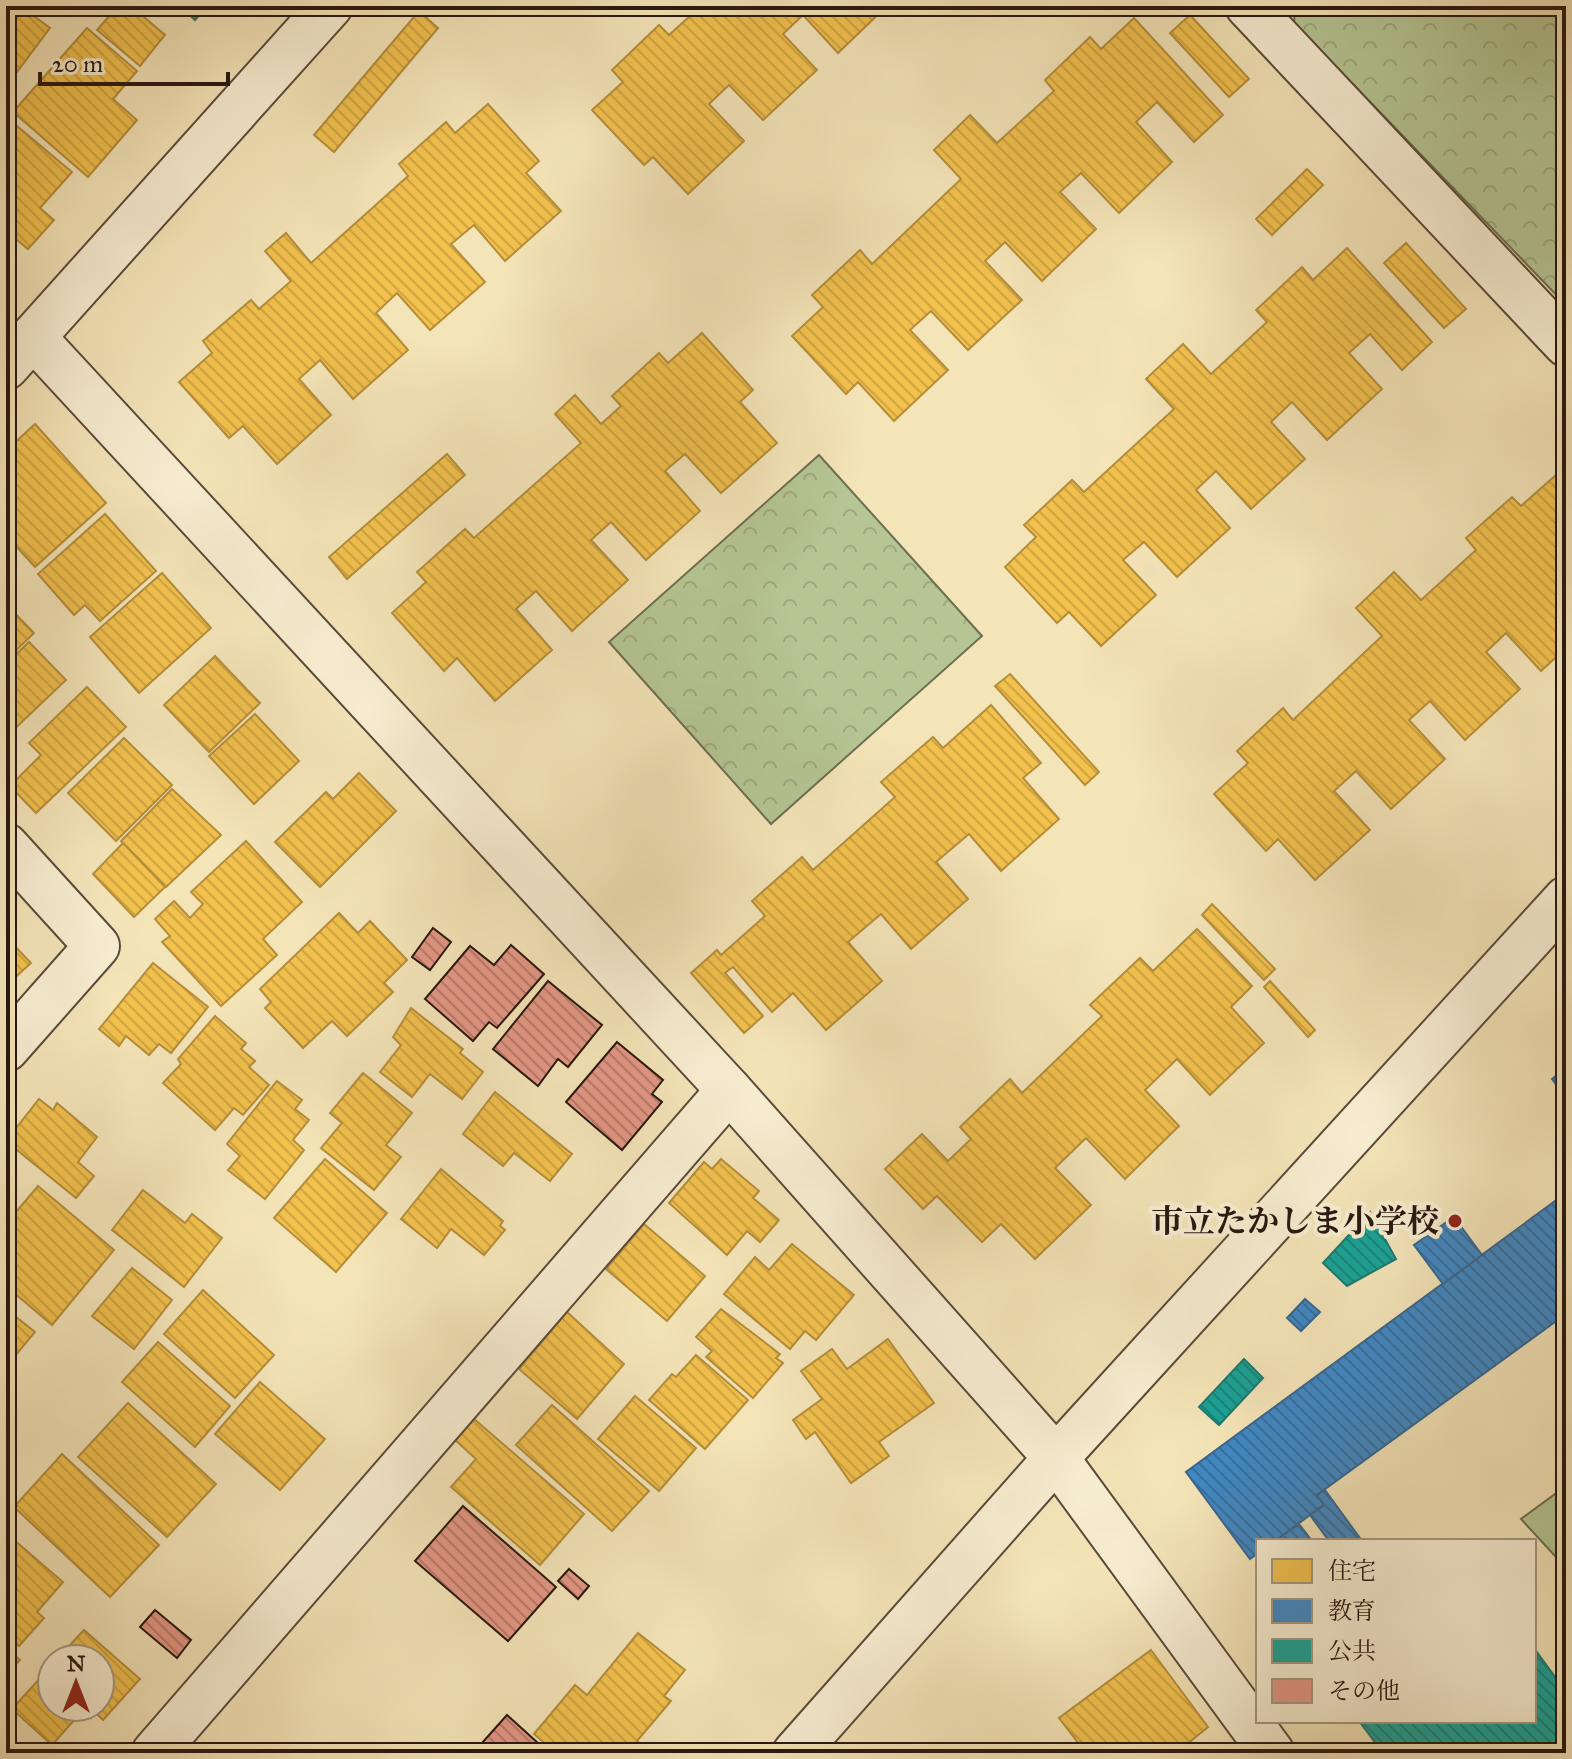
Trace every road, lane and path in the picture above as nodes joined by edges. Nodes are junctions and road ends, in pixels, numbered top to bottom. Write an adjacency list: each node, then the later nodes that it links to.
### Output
1 (330, 6): 4 (street)
2 (1248, 6): 3 (street)
3 (1566, 344)
4 (19, 352): 8 (street)
5 (6, 846): 7 (street)
6 (1566, 899): 9 (street)
7 (6, 1049)
8 (729, 1090): 9 (street); 10 (street)
9 (1056, 1458): 11 (street); 12 (street)
10 (154, 1753)
11 (795, 1753)
12 (1272, 1753)

